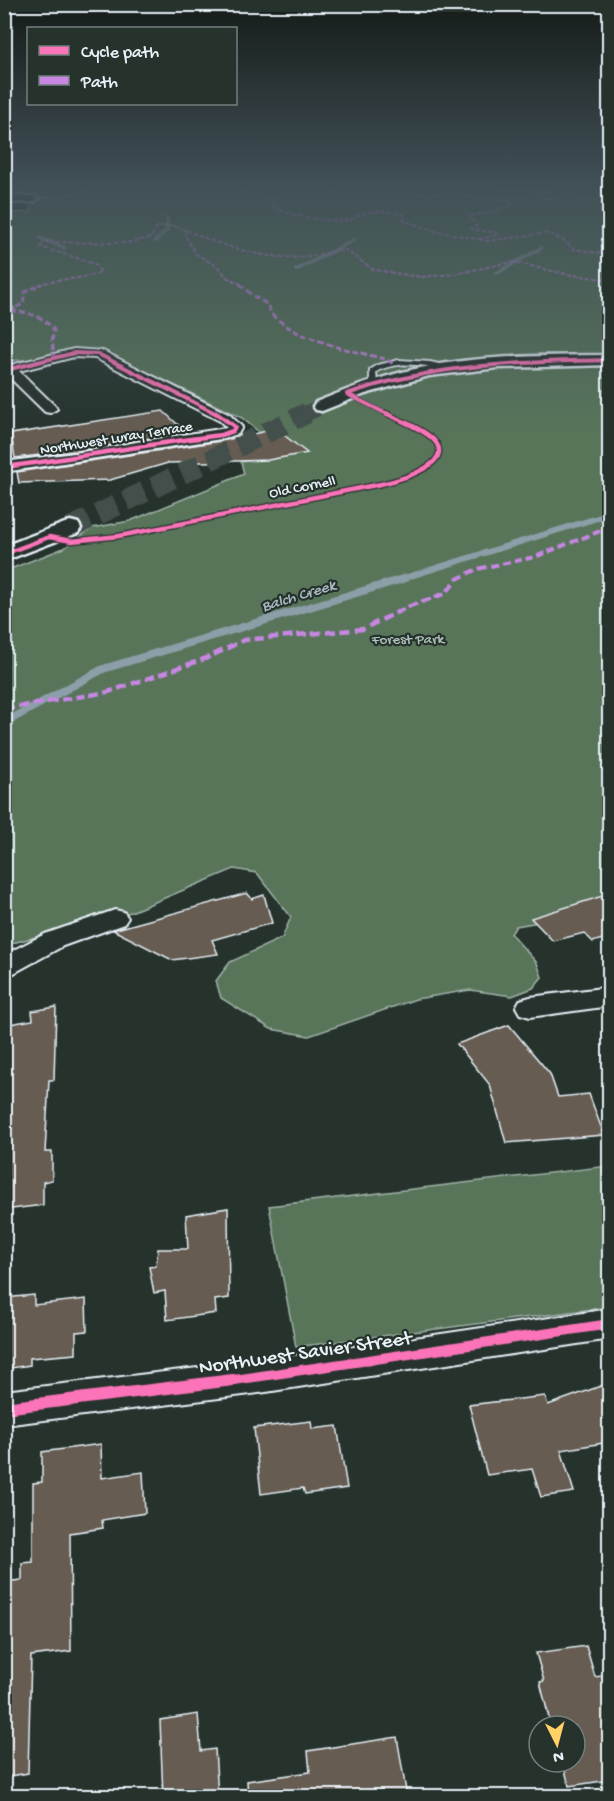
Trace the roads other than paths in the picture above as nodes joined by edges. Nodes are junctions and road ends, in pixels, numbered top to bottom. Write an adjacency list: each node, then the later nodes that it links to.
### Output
1 (609, 360): 3 (main road)
2 (7, 368): 4 (street, Northwest Luray Terrace); 5 (street, Northwest Luray Terrace)
3 (322, 406)
4 (50, 409)
5 (4, 467)
6 (70, 528): 7 (main road)
7 (4, 554)
8 (115, 918): 9 (street)
9 (4, 966)
10 (609, 996): 11 (street)
11 (530, 1007)
12 (609, 1324): 13 (street, Northwest Savier Street)
13 (4, 1408)

